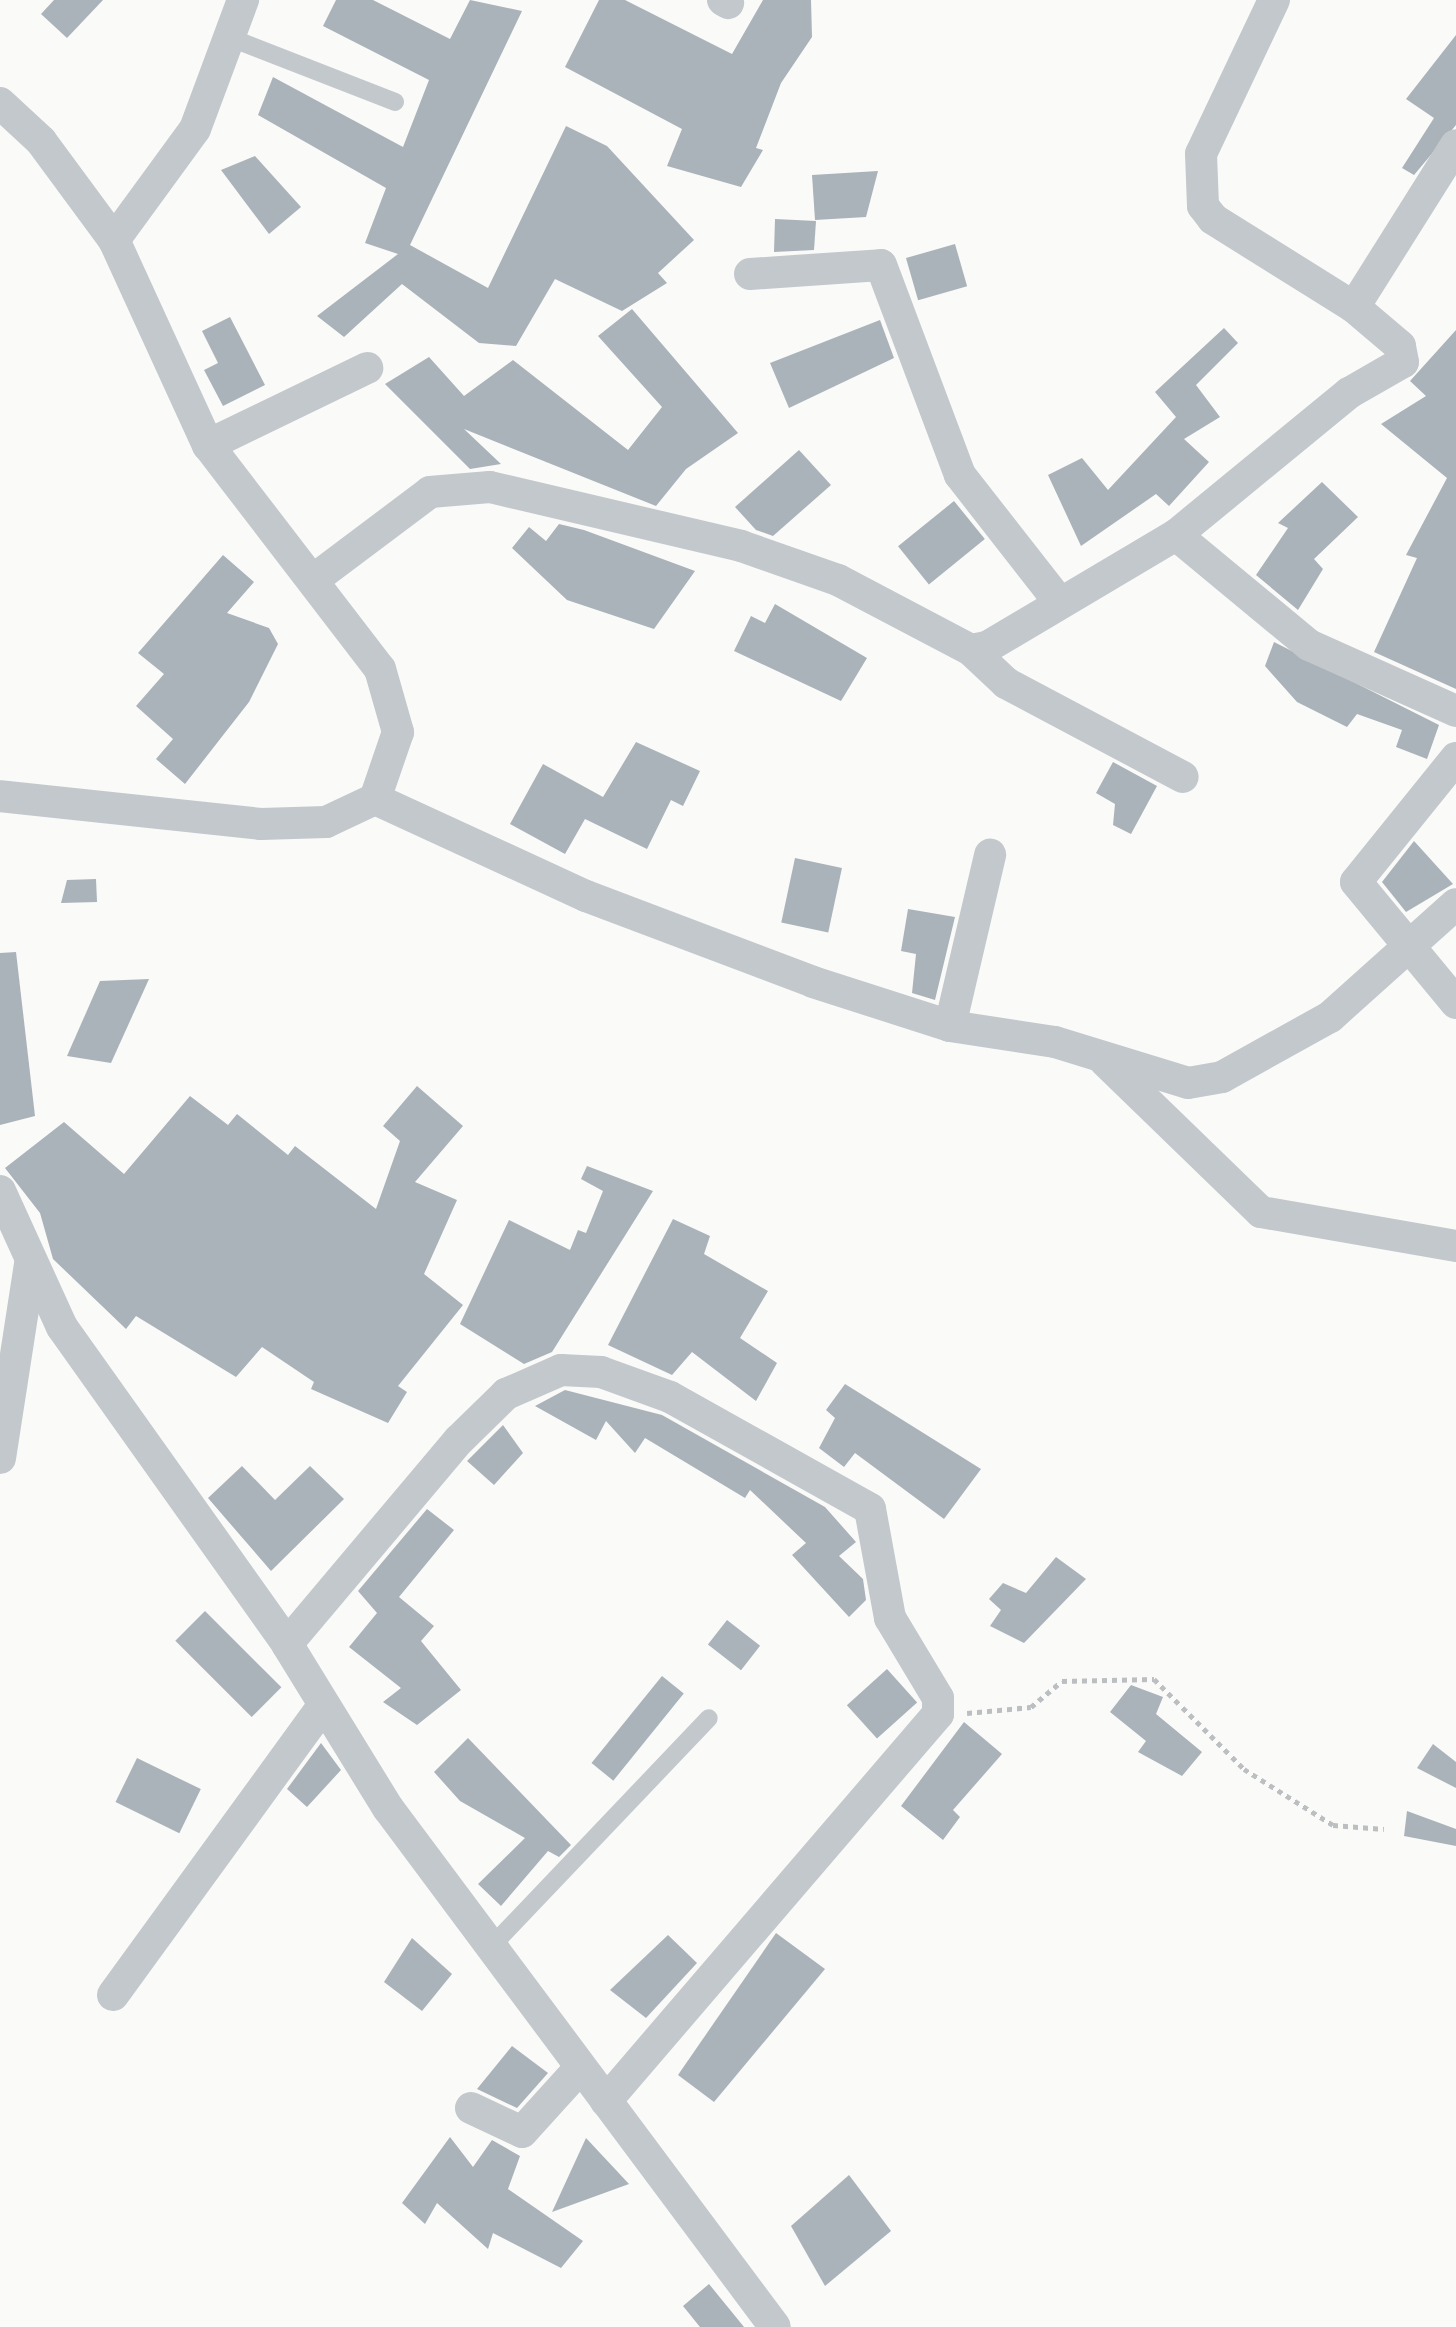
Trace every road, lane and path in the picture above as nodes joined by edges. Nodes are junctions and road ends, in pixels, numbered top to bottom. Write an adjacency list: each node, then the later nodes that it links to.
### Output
1 (243, 0): 3 (street)
2 (1274, 0): 9 (street)
3 (232, 38): 4 (lane); 7 (street)
4 (395, 102)
5 (0, 103): 7 (street)
6 (1456, 145): 9 (street)
7 (114, 240): 11 (street)
8 (750, 274): 14 (street)
9 (1354, 307): 12 (street)
10 (367, 368): 11 (street)
11 (208, 445): 13 (street)
12 (1176, 535): 14 (street); 16 (street)
13 (314, 580): 15 (street); 20 (street)
14 (1060, 603): 15 (street)
15 (971, 650): 18 (street)
16 (1456, 710)
17 (1456, 758): 23 (street)
18 (1183, 777)
19 (0, 796): 20 (street)
20 (375, 799): 25 (street)
21 (990, 855): 25 (street)
22 (1456, 904): 23 (street)
23 (1414, 947): 24 (street); 26 (street)
24 (1456, 1003)
25 (950, 1026): 26 (street)
26 (1100, 1056): 28 (street)
27 (0, 1191): 29 (street)
28 (1456, 1246)
29 (30, 1264): 30 (street); 31 (street)
30 (0, 1458)
31 (287, 1644): 32 (street); 33 (street)
32 (322, 1707): 36 (street); 37 (street)
33 (938, 1714): 35 (path); 39 (street)
34 (710, 1718): 36 (lane)
35 (1384, 1829)
36 (488, 1950): 38 (street)
37 (113, 1994)
38 (580, 2068): 39 (street); 40 (street)
39 (606, 2101): 41 (street)
40 (472, 2108)
41 (775, 2327)

